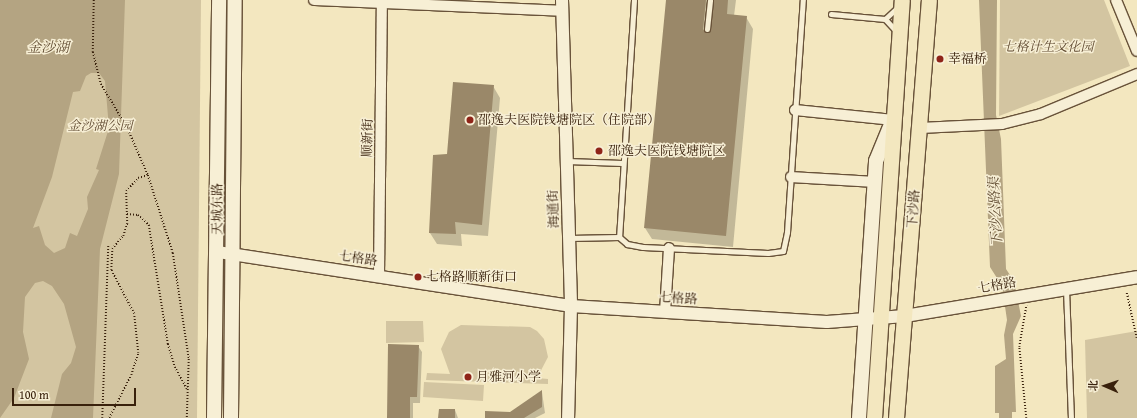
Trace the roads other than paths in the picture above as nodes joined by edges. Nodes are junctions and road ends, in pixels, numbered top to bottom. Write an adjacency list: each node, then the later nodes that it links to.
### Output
1 (219, 0): 29 (main road, 天城东路)
2 (235, 0): 30 (main road, 天城东路)
3 (314, 0): 9 (street)
4 (634, 0): 23 (lane)
5 (710, 0): 14 (lane)
6 (802, 0): 19 (lane)
7 (929, 0): 21 (main road, 下沙路)
8 (1116, 0): 16 (street)
9 (382, 2): 11 (street); 31 (street, 顺新街)
10 (902, 2): 13 (lane); 15 (main road, 下沙路)
11 (562, 6): 22 (street, 海通街)
12 (831, 14): 13 (lane)
13 (885, 19): 15 (lane)
14 (707, 29)
15 (899, 34): 20 (main road, 下沙路)
16 (1134, 36): 17 (street)
17 (1137, 51)
18 (1137, 74): 21 (street)
19 (795, 110): 20 (street); 24 (lane)
20 (893, 120): 25 (main road, 下沙路); 37 (main road, 下沙路)
21 (920, 128): 36 (main road, 下沙路)
22 (567, 161): 23 (lane); 27 (street, 海通街)
23 (622, 163): 26 (lane)
24 (791, 177): 25 (street); 28 (lane)
25 (875, 182): 37 (main road, 下沙路)
26 (619, 237): 27 (lane); 28 (lane)
27 (569, 238): 34 (street, 海通街)
28 (669, 248): 35 (street)
29 (218, 252): 30 (street, 七格路); 38 (main road, 天城东路)
30 (233, 255): 31 (street, 七格路); 39 (main road, 天城东路)
31 (379, 276): 34 (street, 七格路)
32 (1137, 276): 33 (street, 七格路)
33 (1066, 287): 36 (street, 七格路); 44 (lane)
34 (572, 306): 35 (street, 七格路); 40 (street, 海通街)
35 (665, 312): 37 (street, 七格路)
36 (905, 316): 37 (street, 七格路); 43 (main road, 下沙路)
37 (872, 319): 41 (main road, 下沙路); 42 (main road, 下沙路)
38 (214, 418)
39 (231, 418)
40 (568, 418)
41 (859, 418)
42 (874, 418)
43 (896, 418)
44 (1071, 418)

